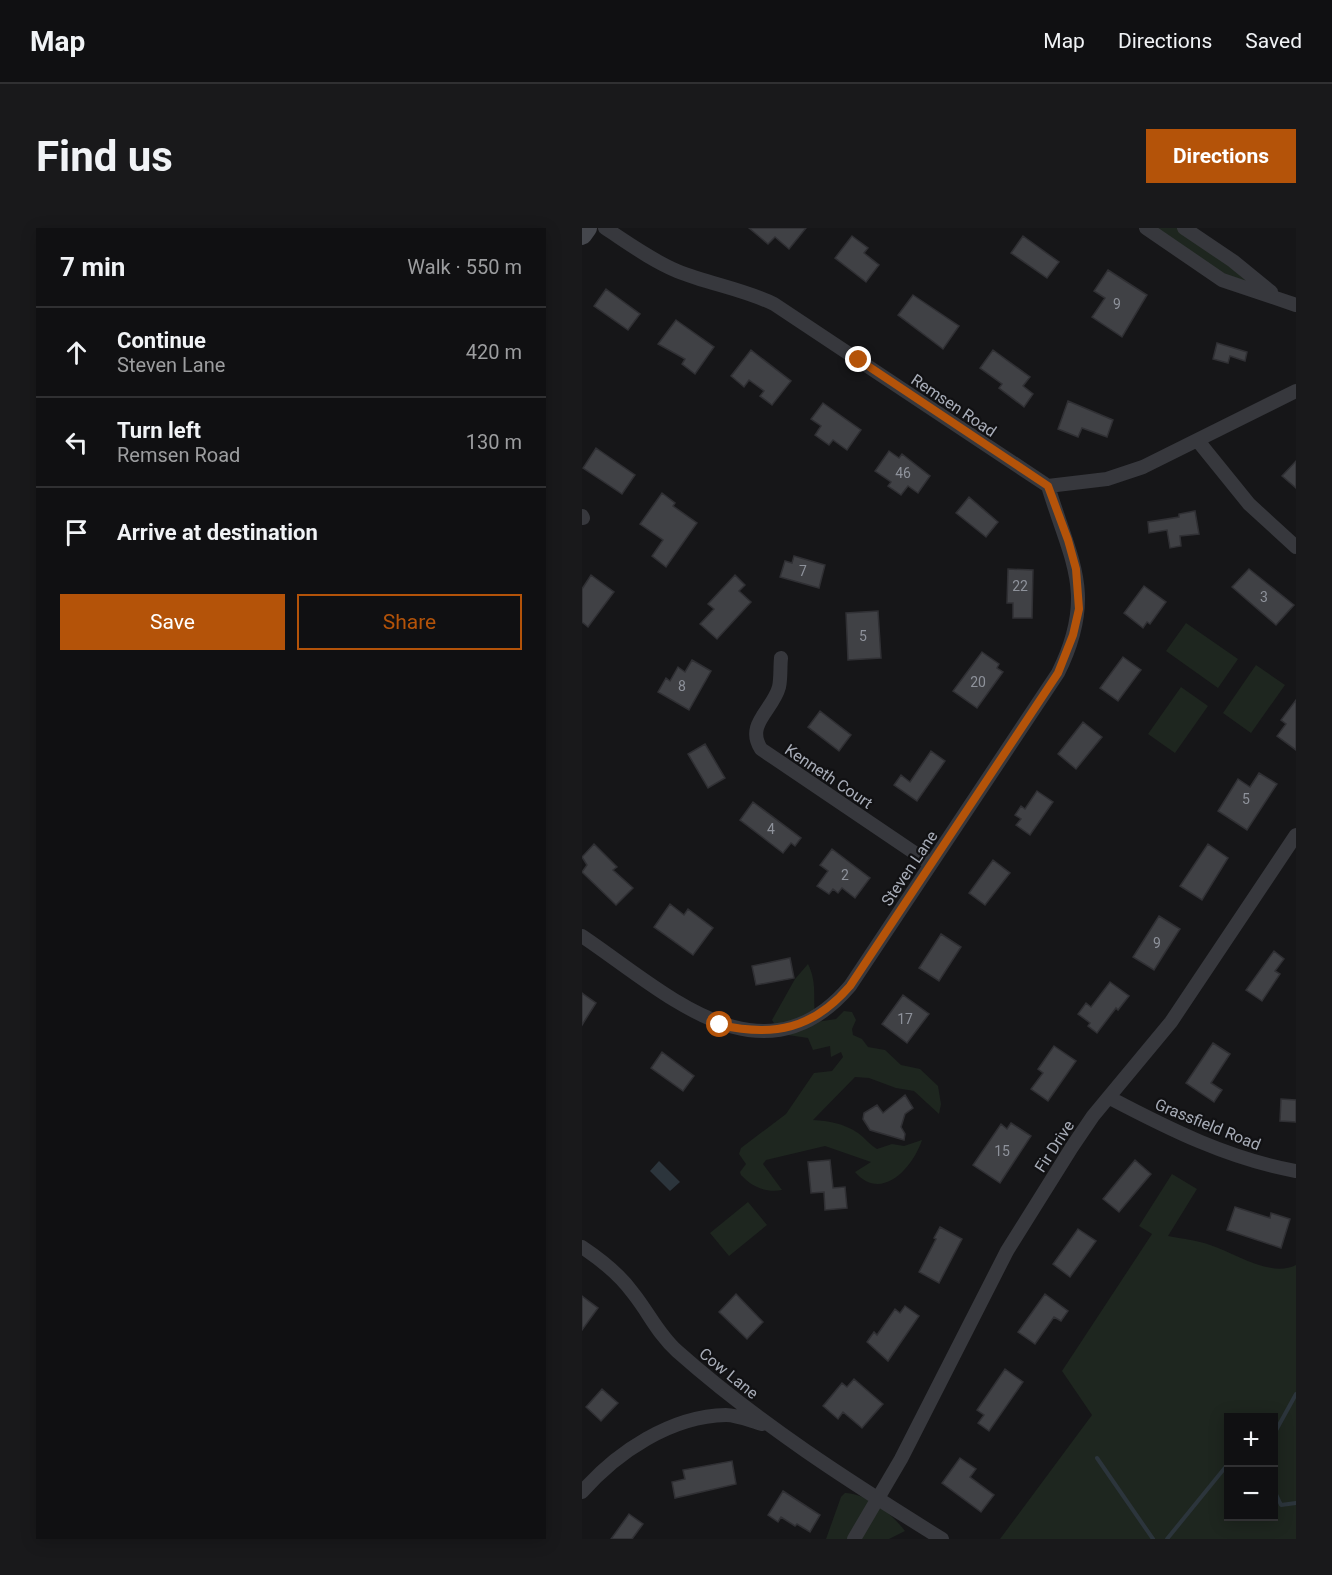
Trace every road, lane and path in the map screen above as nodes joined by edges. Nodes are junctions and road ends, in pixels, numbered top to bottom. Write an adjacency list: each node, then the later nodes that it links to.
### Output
1 (587, 228): 5 (main road)
2 (605, 228): 10 (street, Remsen Road)
3 (1146, 228): 6 (street)
4 (1184, 228): 6 (street)
5 (582, 235)
6 (1277, 297): 7 (street)
7 (1296, 305)
8 (1296, 391): 9 (street)
9 (1198, 441): 10 (street); 11 (street)
10 (1048, 486): 14 (street, Steven Lane)
11 (1296, 547)
12 (781, 658): 14 (street, Kenneth Court)
13 (1296, 835): 16 (street, Fir Drive)
14 (931, 864): 15 (street, Steven Lane)
15 (582, 936)
16 (1110, 1098): 17 (street, Grassfield Road); 21 (street, Fir Drive)
17 (1296, 1171)
18 (582, 1247): 19 (street, Cow Lane)
19 (767, 1425): 20 (street); 21 (street, Cow Lane)
20 (582, 1492)
21 (878, 1499): 22 (street); 23 (street, Cow Lane)
22 (854, 1539)
23 (942, 1539)

